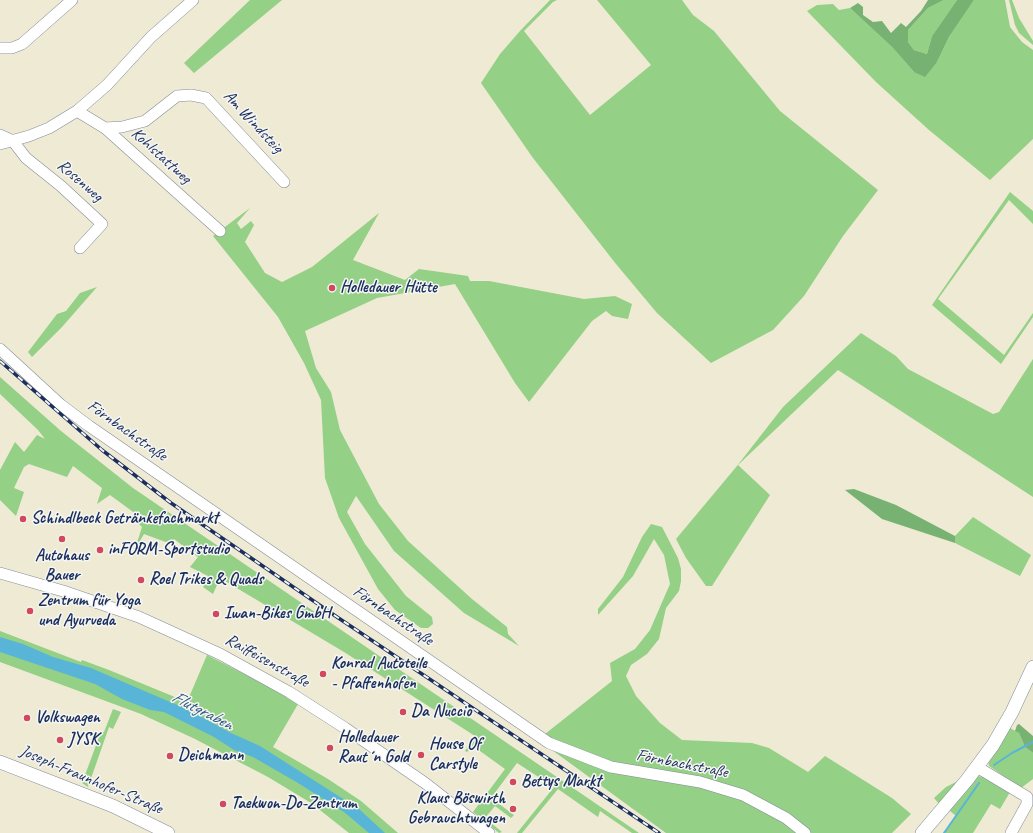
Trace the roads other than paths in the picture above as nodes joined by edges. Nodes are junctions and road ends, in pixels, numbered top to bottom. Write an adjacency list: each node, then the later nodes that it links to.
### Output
1 (72, 0): 3 (street)
2 (193, 0): 4 (street)
3 (0, 48)
4 (77, 111): 5 (street, Kohlstattweg); 7 (street)
5 (105, 128): 9 (street, Am Windsteig); 10 (street, Kohlstattweg)
6 (0, 135): 7 (street)
7 (13, 142): 8 (street); 11 (street, Rosenweg)
8 (0, 144)
9 (284, 182)
10 (220, 231)
11 (80, 248)
12 (0, 349): 19 (street, Förnbachstraße)
13 (0, 573): 18 (street, Raiffeisenstraße)
14 (1033, 667): 16 (main road)
15 (0, 762): 17 (main road, Joseph-Fraunhofer-Straße)
16 (977, 767): 20 (main road); 21 (street)
17 (168, 833)
18 (489, 833)
19 (805, 833)
20 (922, 833)
21 (1011, 833)

